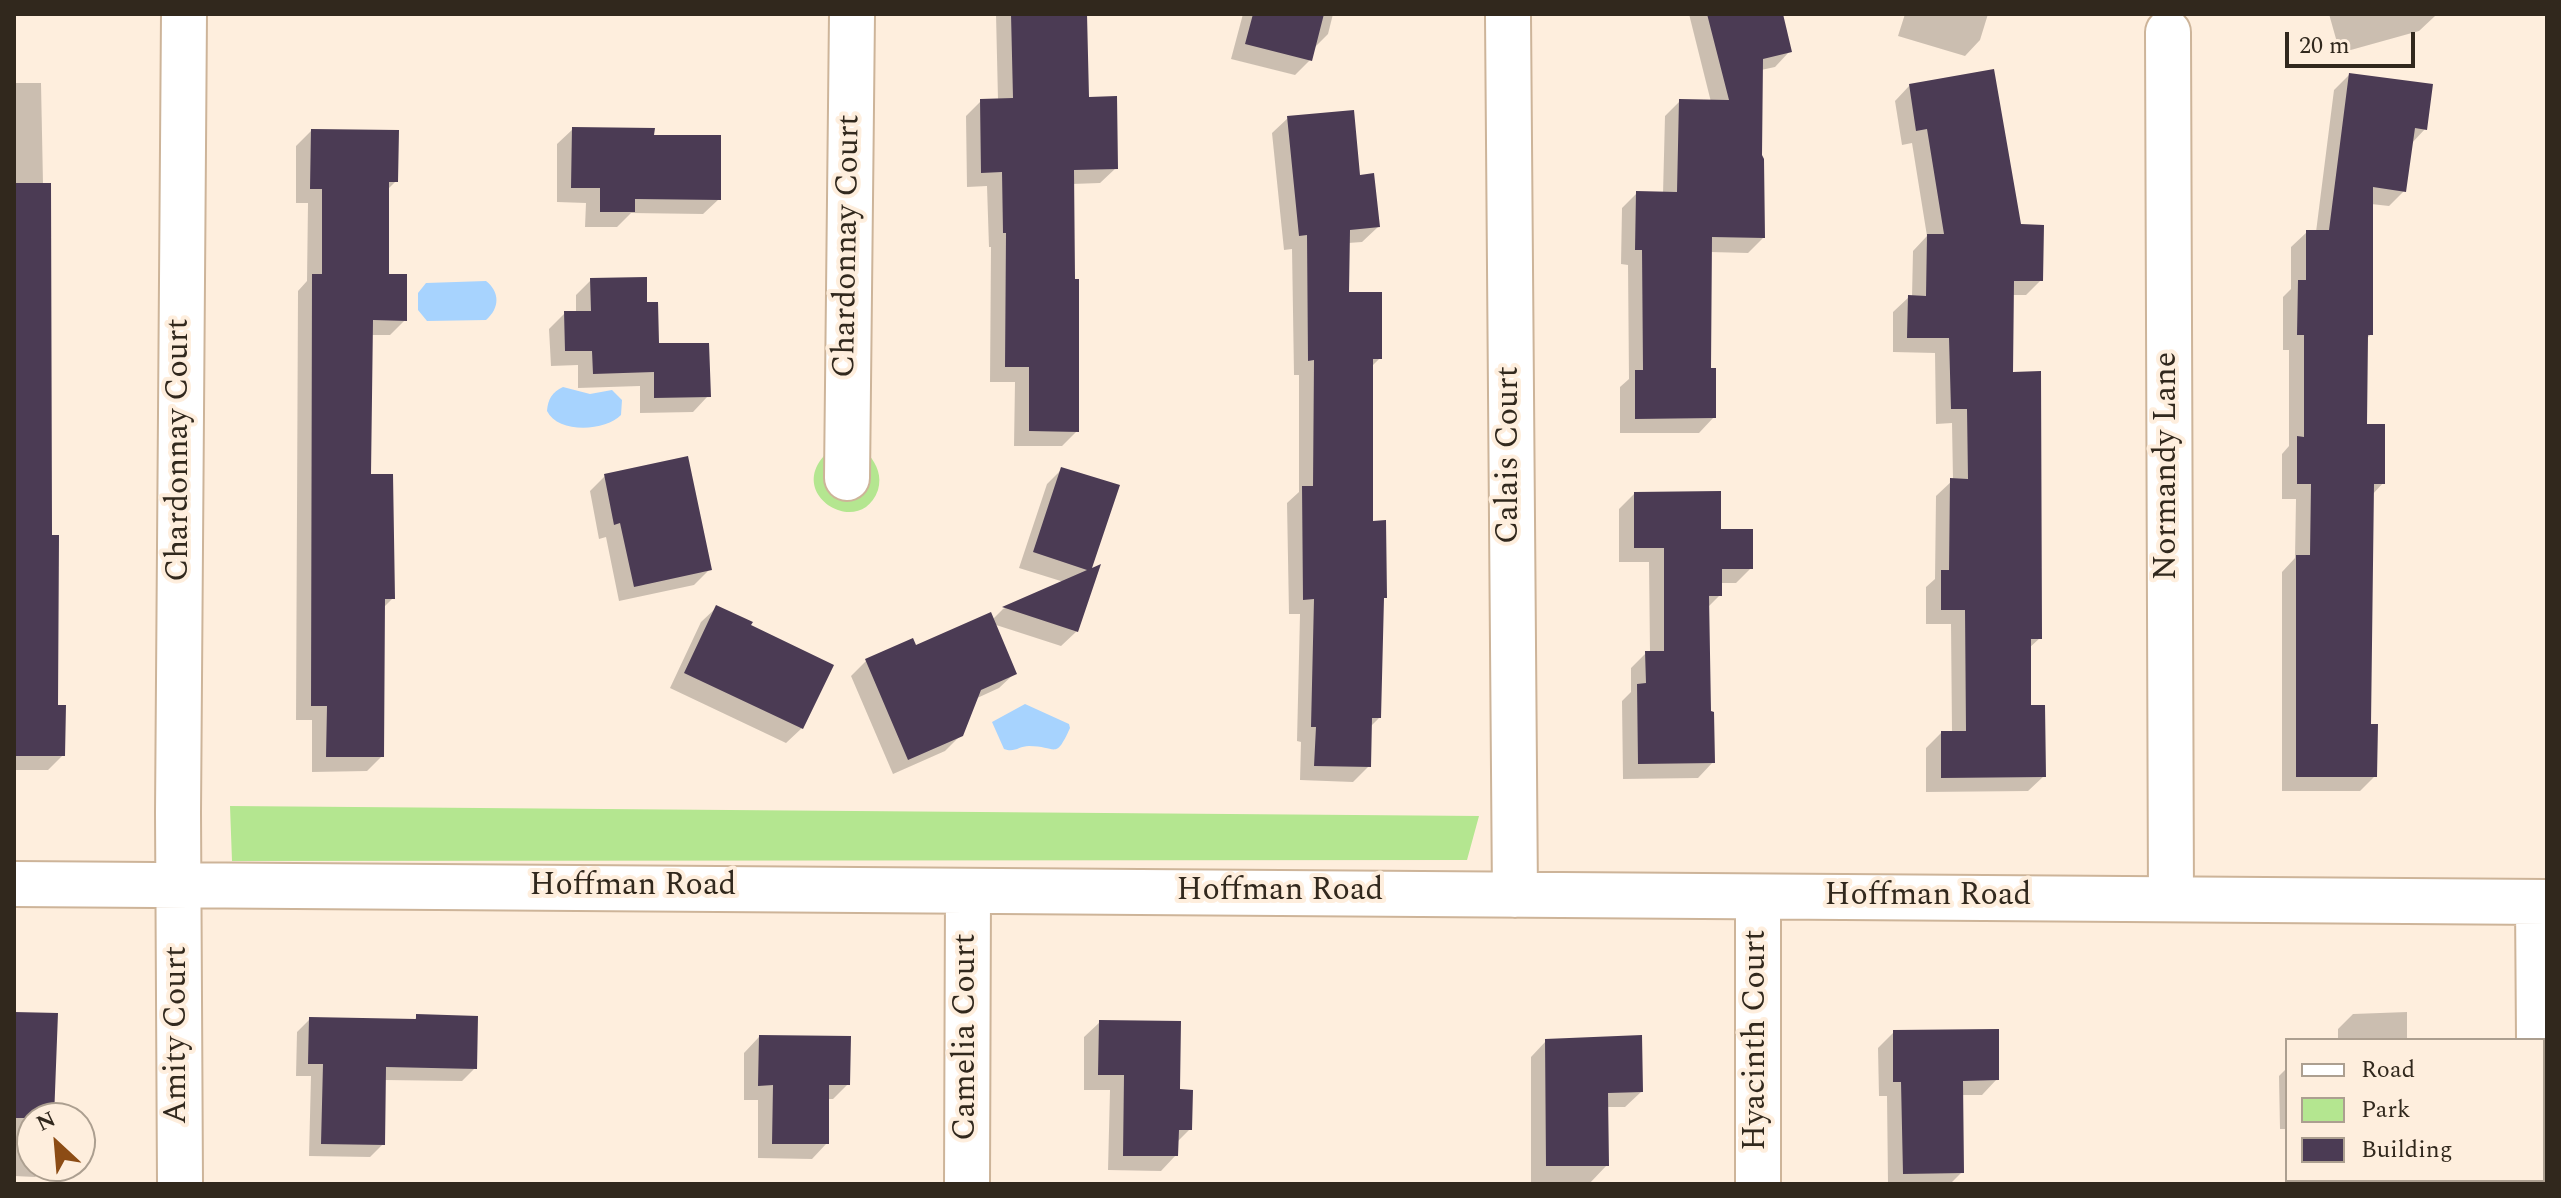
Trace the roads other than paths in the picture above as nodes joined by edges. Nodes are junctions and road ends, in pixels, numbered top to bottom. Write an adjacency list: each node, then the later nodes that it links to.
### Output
1 (184, 14): 7 (street, Chardonnay Court)
2 (852, 14): 5 (street, Chardonnay Court)
3 (1508, 16): 9 (street, Calais Court)
4 (2168, 32): 11 (street, Normandy Lane)
5 (847, 478)
6 (14, 884): 7 (street, Hoffman Road)
7 (178, 885): 8 (street, Hoffman Road); 14 (street, Amity Court)
8 (968, 891): 9 (street, Hoffman Road); 15 (street, Camelia Court)
9 (1515, 895): 10 (street, Hoffman Road)
10 (1758, 897): 11 (street, Hoffman Road); 16 (street, Hyacinth Court)
11 (2171, 899): 12 (street, Hoffman Road)
12 (2542, 902): 13 (street)
13 (2539, 1038)
14 (180, 1184)
15 (967, 1184)
16 (1758, 1184)

